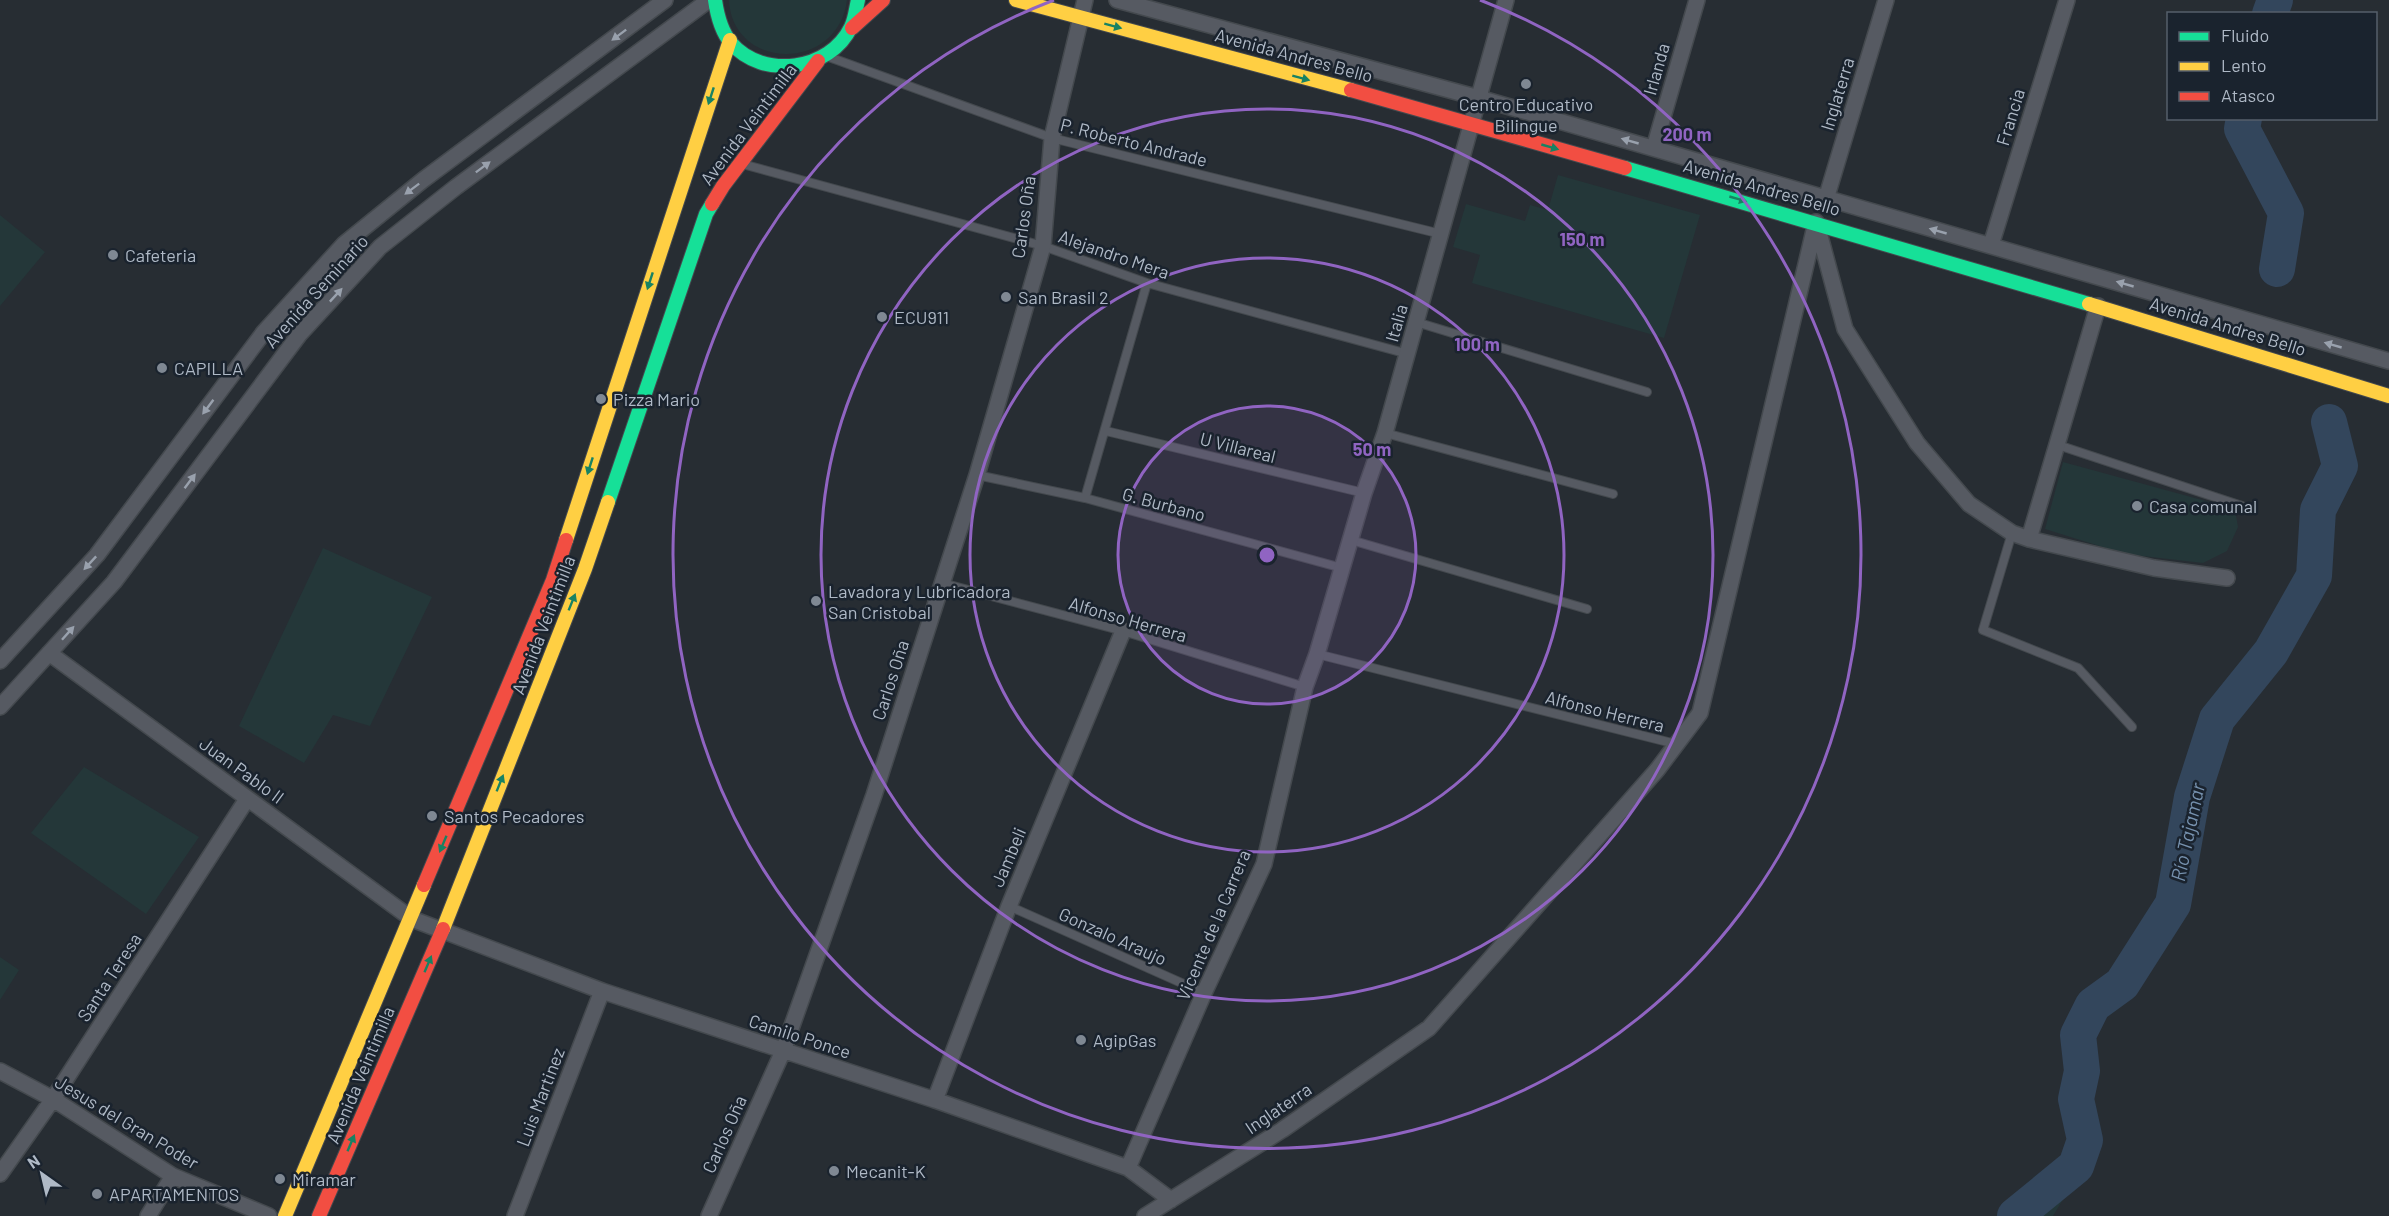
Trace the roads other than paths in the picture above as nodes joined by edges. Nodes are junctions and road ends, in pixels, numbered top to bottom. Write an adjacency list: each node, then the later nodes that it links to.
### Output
1 (665, 0): 54 (street, Avenida Seminario, one-way to 54)
2 (709, 0): 52 (street, Avenida Seminario, one-way to 2)
3 (716, 0): 15 (main road)
4 (858, 0): 14 (main road)
5 (883, 0): 14 (main road, Avenida Veintimilla)
6 (1016, 0): 13 (main road, Avenida Andres Bello)
7 (1085, 0): 13 (street, Carlos Oña)
8 (1117, 0): 17 (street, Avenida Andres Bello)
9 (1506, 0): 17 (street, Italia)
10 (1697, 0): 20 (street, Irlanda)
11 (1886, 0): 22 (street, Inglaterra)
12 (2067, 0): 25 (street, Francia)
13 (1083, 17): 18 (main road, Avenida Andres Bello, one-way to 18); 19 (street, Carlos Oña)
14 (852, 28): 16 (main road, Avenida Veintimilla)
15 (730, 40): 16 (main road); 50 (main road, Avenida Veintimilla, one-way to 50)
16 (822, 59): 19 (lane, P. Roberto Andrade); 21 (main road, Avenida Veintimilla)
17 (1479, 98): 18 (street, Italia); 20 (street, Avenida Andres Bello, one-way to 17)
18 (1471, 125): 23 (main road, Avenida Andres Bello, one-way to 23); 24 (street, Italia)
19 (1052, 138): 24 (lane, P. Roberto Andrade); 26 (street, Carlos Oña)
20 (1654, 148): 22 (street, Avenida Andres Bello)
21 (741, 164): 26 (lane, Alejandro Mera); 51 (main road, Avenida Veintimilla, one-way to 21)
22 (1826, 199): 25 (street, Avenida Andres Bello, one-way to 22)
23 (1816, 222): 28 (main road, Avenida Andres Bello); 42 (street); 58 (street, Inglaterra)
24 (1441, 234): 29 (street, Italia)
25 (1991, 245): 31 (street, Avenida Andres Bello, one-way to 25)
26 (1043, 246): 27 (lane, Alejandro Mera); 37 (street, Carlos Oña)
27 (1147, 283): 30 (lane, Alejandro Mera); 34 (lane); 40 (lane)
28 (2098, 306): 33 (main road, Avenida Andres Bello); 36 (street)
29 (1416, 322): 30 (street, Italia); 32 (lane)
30 (1407, 354): 35 (street, Italia)
31 (2389, 361)
32 (1647, 392)
33 (2389, 396)
34 (1106, 431): 38 (lane, U Villareal); 40 (lane)
35 (1385, 433): 38 (street, Italia); 39 (lane)
36 (2058, 445): 41 (lane); 43 (street)
37 (977, 475): 40 (lane, G. Burbano); 47 (street, Carlos Oña)
38 (1364, 493): 44 (street, Italia)
39 (1613, 494)
40 (1085, 498): 45 (lane, G. Burbano)
41 (2242, 506)
42 (2012, 533): 43 (street); 57 (lane)
43 (2029, 539): 46 (street)
44 (1351, 540): 45 (street, Italia); 48 (lane)
45 (1342, 568): 53 (street, Italia)
46 (2228, 578)
47 (942, 583): 49 (lane, Alfonso Herrera); 65 (street, Carlos Oña)
48 (1587, 609)
49 (1123, 632): 55 (lane, Alfonso Herrera); 60 (street, Jambeli)
50 (527, 642): 51 (street); 61 (main road, Avenida Veintimilla, one-way to 61)
51 (552, 652): 62 (main road, Avenida Veintimilla, one-way to 51)
52 (49, 653): 56 (street, Avenida Seminario); 59 (street, Juan Pablo II)
53 (1317, 654): 55 (street, Vicente de la Carrera); 58 (lane, Alfonso Herrera)
54 (0, 661)
55 (1305, 687): 64 (street, Vicente de la Carrera)
56 (0, 707)
57 (2133, 727)
58 (1676, 744): 72 (street, Inglaterra)
59 (247, 799): 61 (street, Juan Pablo II); 67 (street, Santa Teresa)
60 (1009, 906): 64 (lane, Gonzalo Araujo); 68 (street, Jambeli)
61 (412, 919): 62 (street, Camilo Ponce); 75 (main road, Avenida Veintimilla)
62 (442, 932): 63 (street, Camilo Ponce); 76 (main road, Avenida Veintimilla, one-way to 62)
63 (602, 991): 65 (street, Camilo Ponce); 77 (street, Luis Martinez)
64 (1204, 993): 69 (street, Vicente de la Carrera)
65 (783, 1051): 68 (street, Camilo Ponce); 78 (street, Carlos Oña)
66 (0, 1071): 67 (street, Jesus del Gran Poder)
67 (53, 1099): 70 (street, Santa Teresa); 71 (street, Jesus del Gran Poder)
68 (935, 1100): 69 (street, Camilo Ponce)
69 (1128, 1168): 72 (street, Camilo Ponce)
70 (0, 1174)
71 (172, 1176): 73 (street); 74 (street, Jesus del Gran Poder)
72 (1171, 1200): 79 (street, Inglaterra)
73 (148, 1216)
74 (269, 1216)
75 (285, 1216)
76 (319, 1216)
77 (515, 1216)
78 (709, 1216)
79 (1145, 1216)

